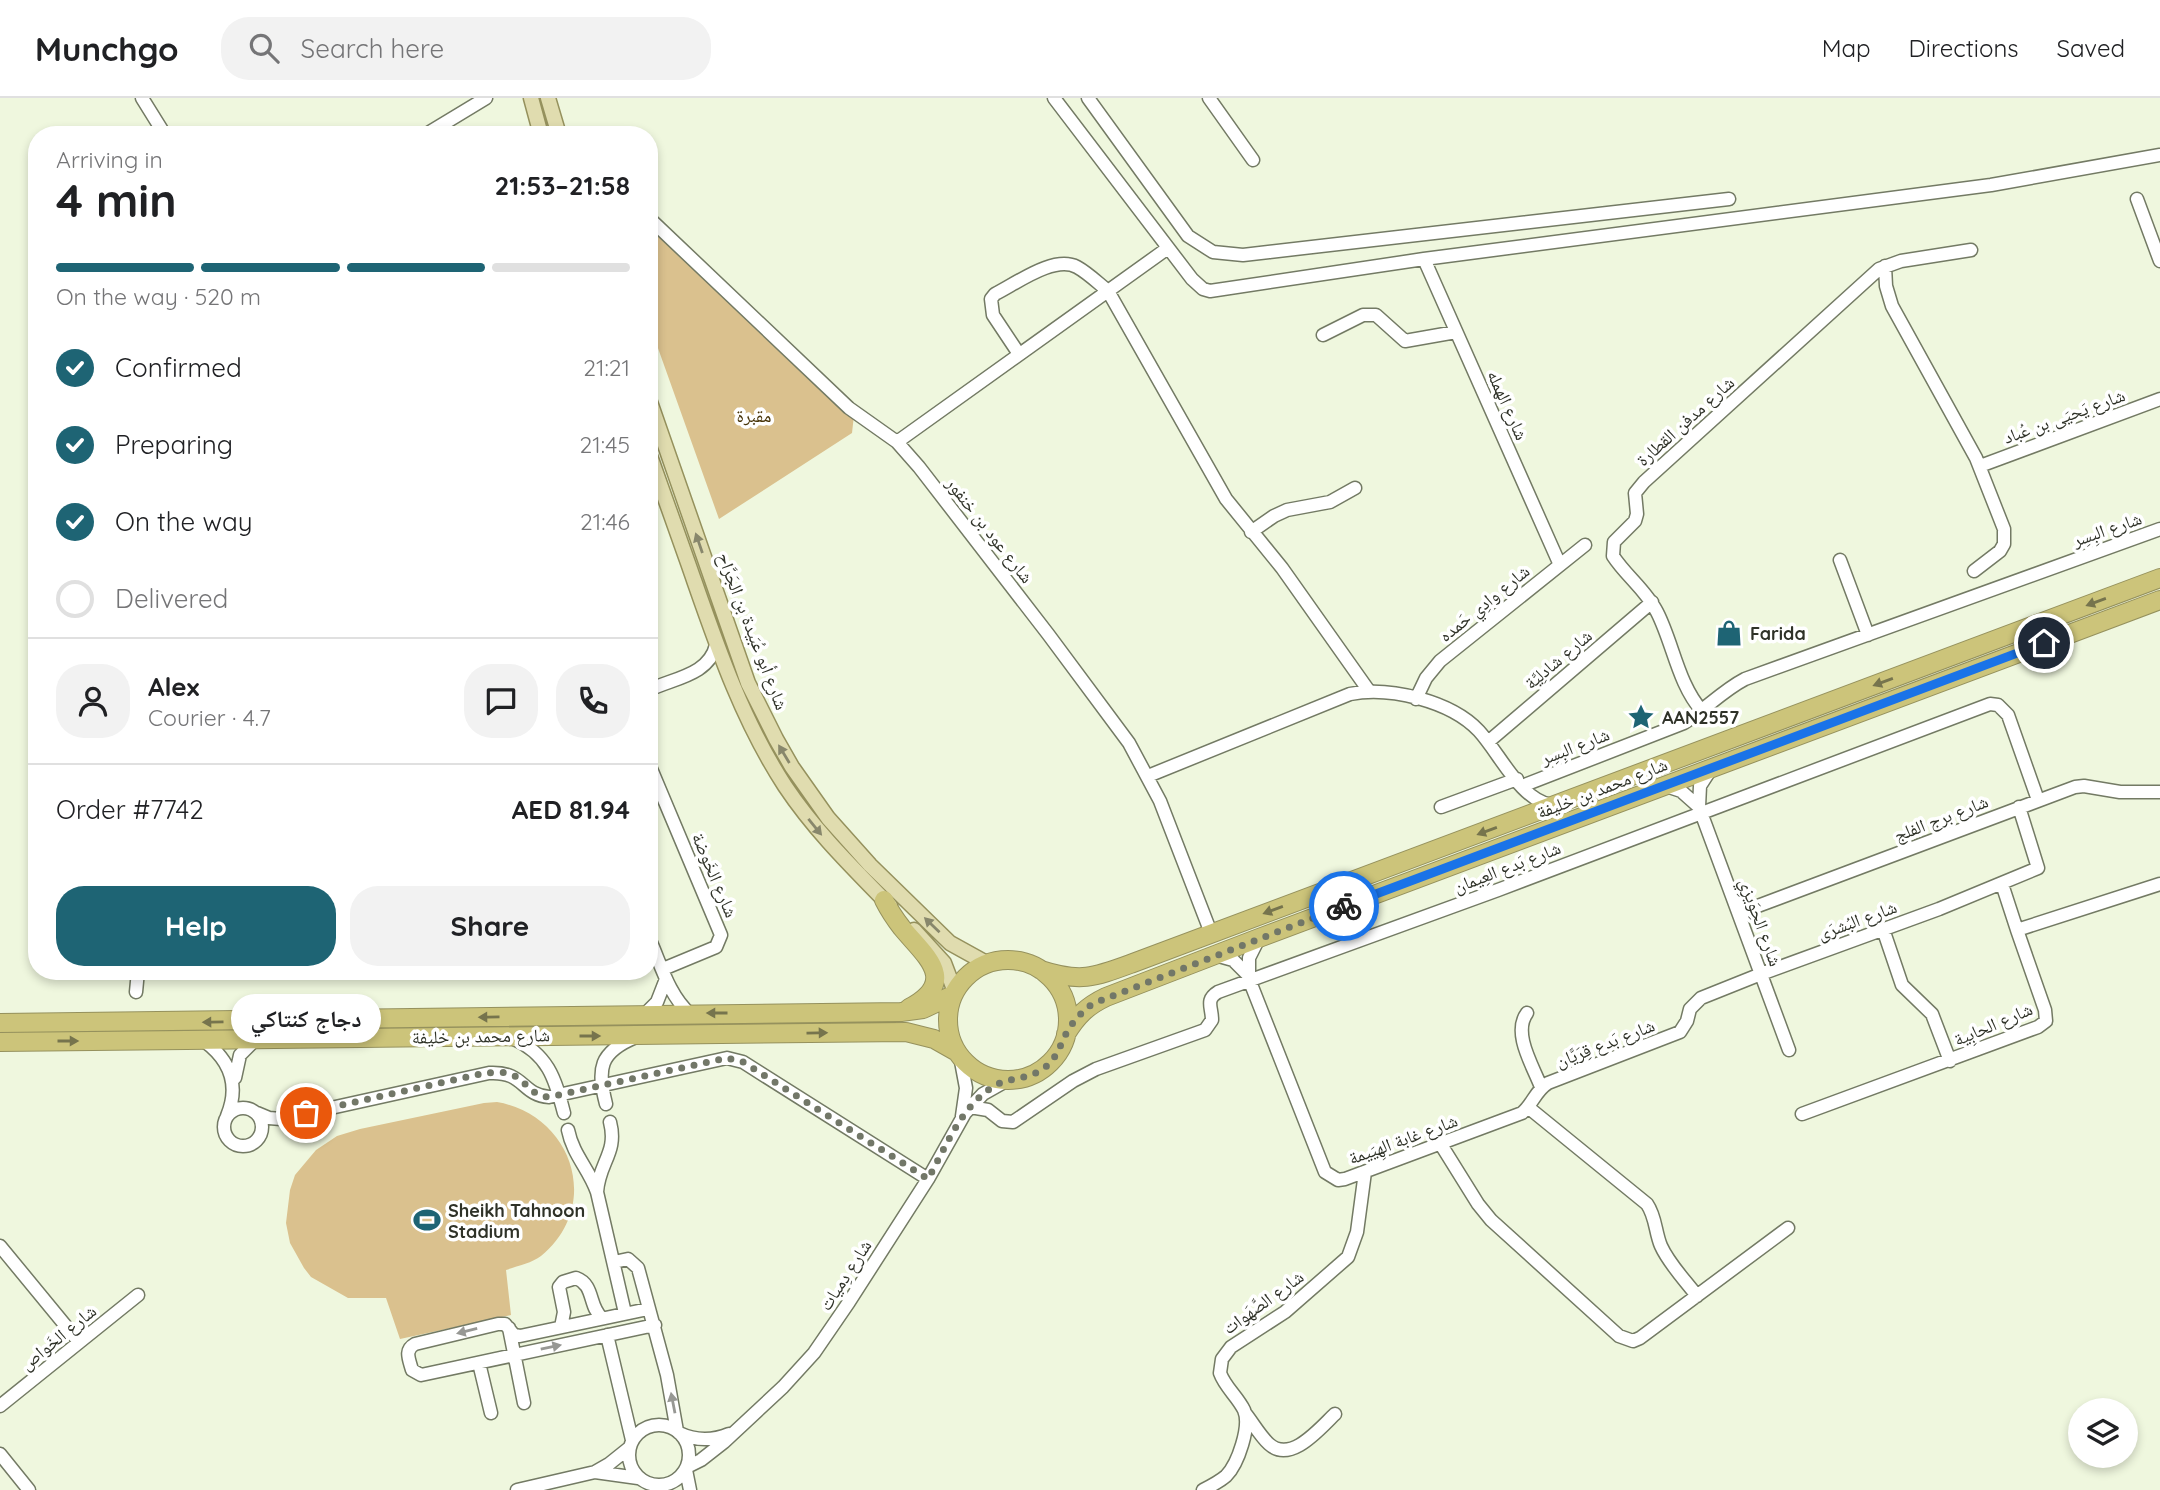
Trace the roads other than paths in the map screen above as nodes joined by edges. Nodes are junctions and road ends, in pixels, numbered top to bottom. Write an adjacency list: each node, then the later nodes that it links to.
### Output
1 (142, 98): 8 (street)
2 (486, 98): 9 (street)
3 (531, 98): 10 (main road)
4 (548, 98): 11 (main road)
5 (1054, 98): 17 (street)
6 (1088, 98): 14 (street)
7 (1209, 98): 13 (street)
8 (159, 126)
9 (440, 126)
10 (539, 126)
11 (556, 126)
12 (2160, 155): 19 (street)
13 (1253, 160)
14 (1728, 199)
15 (2137, 200): 20 (street)
16 (658, 227): 28 (street, شارع عود بن خنفور)
17 (1168, 248): 19 (street); 22 (street)
18 (1971, 250): 21 (street, شارع مدفن القطارة)
19 (1424, 259): 23 (street, شارع الهمله)
20 (2160, 261)
21 (1885, 266): 29 (street); 40 (street, شارع مدفن القطارة)
22 (1108, 291): 25 (street); 25 (street); 33 (street)
23 (1457, 332): 24 (street); 36 (street, شارع الهمله)
24 (1323, 335)
25 (1020, 354): 28 (street)
26 (2160, 399): 29 (street, شارع يَحيَى بن عُباد)
27 (658, 426): 72 (main road, شارع أبو عُبَيدة بن الجَرَّاح, one-way to 27)
28 (897, 442): 51 (street, شارع عود بن خنفور)
29 (1980, 466): 37 (street)
30 (658, 479): 42 (main road, شارع أبو عُبَيدة بن الجَرَّاح)
31 (1355, 488): 33 (street)
32 (2160, 529): 41 (street, شارع البِسِر)
33 (1251, 532): 46 (street)
34 (1585, 545): 36 (street, شارع وادِي حَمده)
35 (1840, 560): 41 (street)
36 (1560, 565): 47 (street, شارع وادِي حَمده)
37 (1974, 571)
38 (2160, 578): 57 (highway, شارع محمد بن خليفة, one-way to 57)
39 (2160, 600): 50 (highway, شارع محمد بن خليفة)
40 (1652, 602): 48 (street, شارع مدفن القطارة); 49 (street, شارع شادلِيَّة)
41 (1868, 635): 48 (street, شارع البِسِر)
42 (716, 645): 43 (street); 44 (main road, شارع أبو عُبَيدة بن الجَرَّاح)
43 (701, 669): 44 (street); 45 (street)
44 (729, 679): 64 (main road, شارع أبو عُبَيدة بن الجَرَّاح, one-way to 64)
45 (658, 686)
46 (1369, 691): 47 (street); 51 (street)
47 (1416, 699): 49 (street)
48 (1702, 711): 52 (street, شارع البِسِر)
49 (1488, 742): 52 (street)
50 (1711, 769): 54 (highway, شارع محمد بن خليفة); 60 (street)
51 (1148, 776): 68 (street, شارع عود بن خنفور)
52 (1519, 783): 57 (street); 58 (street, شارع البِسِر); 61 (street)
53 (658, 786): 74 (street, شارع الخَوضة)
54 (1666, 786): 60 (street); 69 (highway, شارع محمد بن خليفة)
55 (2160, 792): 56 (street, شارع برج الفلج)
56 (2038, 800): 59 (street, شارع برج الفلج); 60 (street, شارع بَدع العِيمان)
57 (1556, 806): 61 (highway, شارع محمد بن خليفة)
58 (1441, 807)
59 (2019, 807): 62 (street, شارع البُشرَى); 65 (street, شارع برج الفلج)
60 (1700, 809): 65 (street, شارع الحِوَيزِي); 77 (street, شارع بَدع العِيمان)
61 (1516, 820): 68 (highway, شارع محمد بن خليفة, one-way to 68)
62 (2001, 884): 66 (street, شارع البُشرَى); 67 (street)
63 (2160, 884): 67 (street)
64 (884, 900): 79 (main road, شارع أبو عُبَيدة بن الجَرَّاح); 81 (highway)
65 (1739, 913): 75 (street, شارع الحِوَيزِي)
66 (1883, 929): 75 (street, شارع البُشرَى); 94 (street)
67 (2017, 930): 94 (street, شارع الحابِية)
68 (1211, 933): 73 (highway, شارع محمد بن خليفة)
69 (1259, 938): 70 (highway, شارع محمد بن خليفة); 77 (street, شارع غابة الهِيَيمة)
70 (1214, 955): 77 (street, شارع غابة الهِيَيمة); 86 (highway, شارع محمد بن خليفة)
71 (658, 960): 74 (street)
72 (988, 964): 73 (highway); 79 (highway)
73 (1041, 970): 86 (highway)
74 (664, 974): 83 (street); 84 (street)
75 (1761, 974): 80 (street, شارع البُشرَى); 92 (street, شارع الحِوَيزِي)
76 (137, 980): 78 (street)
77 (1250, 980): 103 (street, شارع بَدع العِيمان); 117 (street, شارع غابة الهِيَيمة)
78 (135, 992)
79 (954, 994): 81 (highway, شارع محمد بن خليفة); 93 (highway)
80 (1690, 1009): 100 (street, شارع بَدع قِرَيَّان)
81 (901, 1012): 84 (highway, شارع محمد بن خليفة, one-way to 84)
82 (1527, 1013): 100 (street)
83 (645, 1014): 84 (highway, شارع محمد بن خليفة); 85 (highway, شارع محمد بن خليفة, one-way to 85)
84 (690, 1014)
85 (0, 1023)
86 (1066, 1034): 98 (highway)
87 (505, 1035): 88 (highway, شارع محمد بن خليفة, one-way to 88); 89 (highway, شارع محمد بن خليفة); 95 (street)
88 (639, 1036): 93 (highway, شارع محمد بن خليفة, one-way to 93); 96 (street)
89 (255, 1040): 90 (highway, شارع محمد بن خليفة); 97 (street)
90 (204, 1041): 91 (highway, شارع محمد بن خليفة, one-way to 90); 97 (street)
91 (0, 1042)
92 (1789, 1050)
93 (959, 1054): 98 (highway); 110 (street, شارع دِميات)
94 (1950, 1061): 107 (street, شارع الحابِية)
95 (547, 1066): 96 (street); 101 (street)
96 (601, 1070): 99 (street)
97 (234, 1081): 105 (street); 108 (street)
98 (1006, 1081): 103 (street, شارع دِميات)
99 (601, 1085): 101 (street); 102 (street); 118 (street)
100 (1541, 1087): 104 (street, شارع بَدع قِرَيَّان)
101 (559, 1096): 106 (street); 109 (street)
102 (606, 1104)
103 (970, 1107): 110 (street, شارع دِميات)
104 (1529, 1108): 114 (street, شارع غابة الهِيَيمة); 124 (street)
105 (255, 1112): 108 (street); 109 (street); 113 (street)
106 (564, 1113)
107 (1802, 1114)
108 (227, 1116): 113 (street)
109 (281, 1119): 113 (street)
110 (961, 1120): 118 (street, شارع دِميات)
111 (610, 1122): 115 (street)
112 (568, 1130): 116 (street)
113 (261, 1135)
114 (1440, 1143): 117 (street, شارع غابة الهِيَيمة); 124 (street)
115 (609, 1155): 116 (street); 119 (street)
116 (580, 1161): 119 (street)
117 (1365, 1172): 137 (street, شارع الصَّهَوات)
118 (928, 1179): 140 (street, شارع دِميات)
119 (597, 1192): 122 (street)
120 (1788, 1228): 124 (street)
121 (0, 1246): 132 (street)
122 (614, 1262): 125 (street); 126 (street)
123 (138, 1295): 132 (street, شارع الخَواص)
124 (1697, 1296)
125 (648, 1308): 126 (street); 128 (street)
126 (625, 1313): 127 (street)
127 (602, 1318): 129 (street); 129 (street)
128 (655, 1325): 131 (street); 141 (street, one-way to 128)
129 (561, 1327): 130 (street)
130 (509, 1328): 133 (street); 134 (street, one-way to 134)
131 (607, 1335): 133 (street, one-way to 131); 142 (street)
132 (79, 1342): 136 (street, شارع الخَواص)
133 (514, 1355): 134 (street); 135 (street)
134 (479, 1363): 138 (street)
135 (524, 1403)
136 (0, 1406)
137 (1245, 1412): 139 (street); 151 (street)
138 (491, 1413)
139 (1335, 1414)
140 (736, 1431): 141 (street, شارع دِميات); 144 (street, شارع دِميات)
141 (678, 1432): 142 (street); 144 (street)
142 (631, 1444): 145 (street); 146 (street)
143 (0, 1454): 148 (street)
144 (687, 1468): 147 (street); 150 (street)
145 (595, 1472): 146 (street); 149 (street)
146 (638, 1478): 147 (street)
147 (662, 1488)
148 (29, 1490)
149 (517, 1490)
150 (691, 1490)
151 (1203, 1490)

